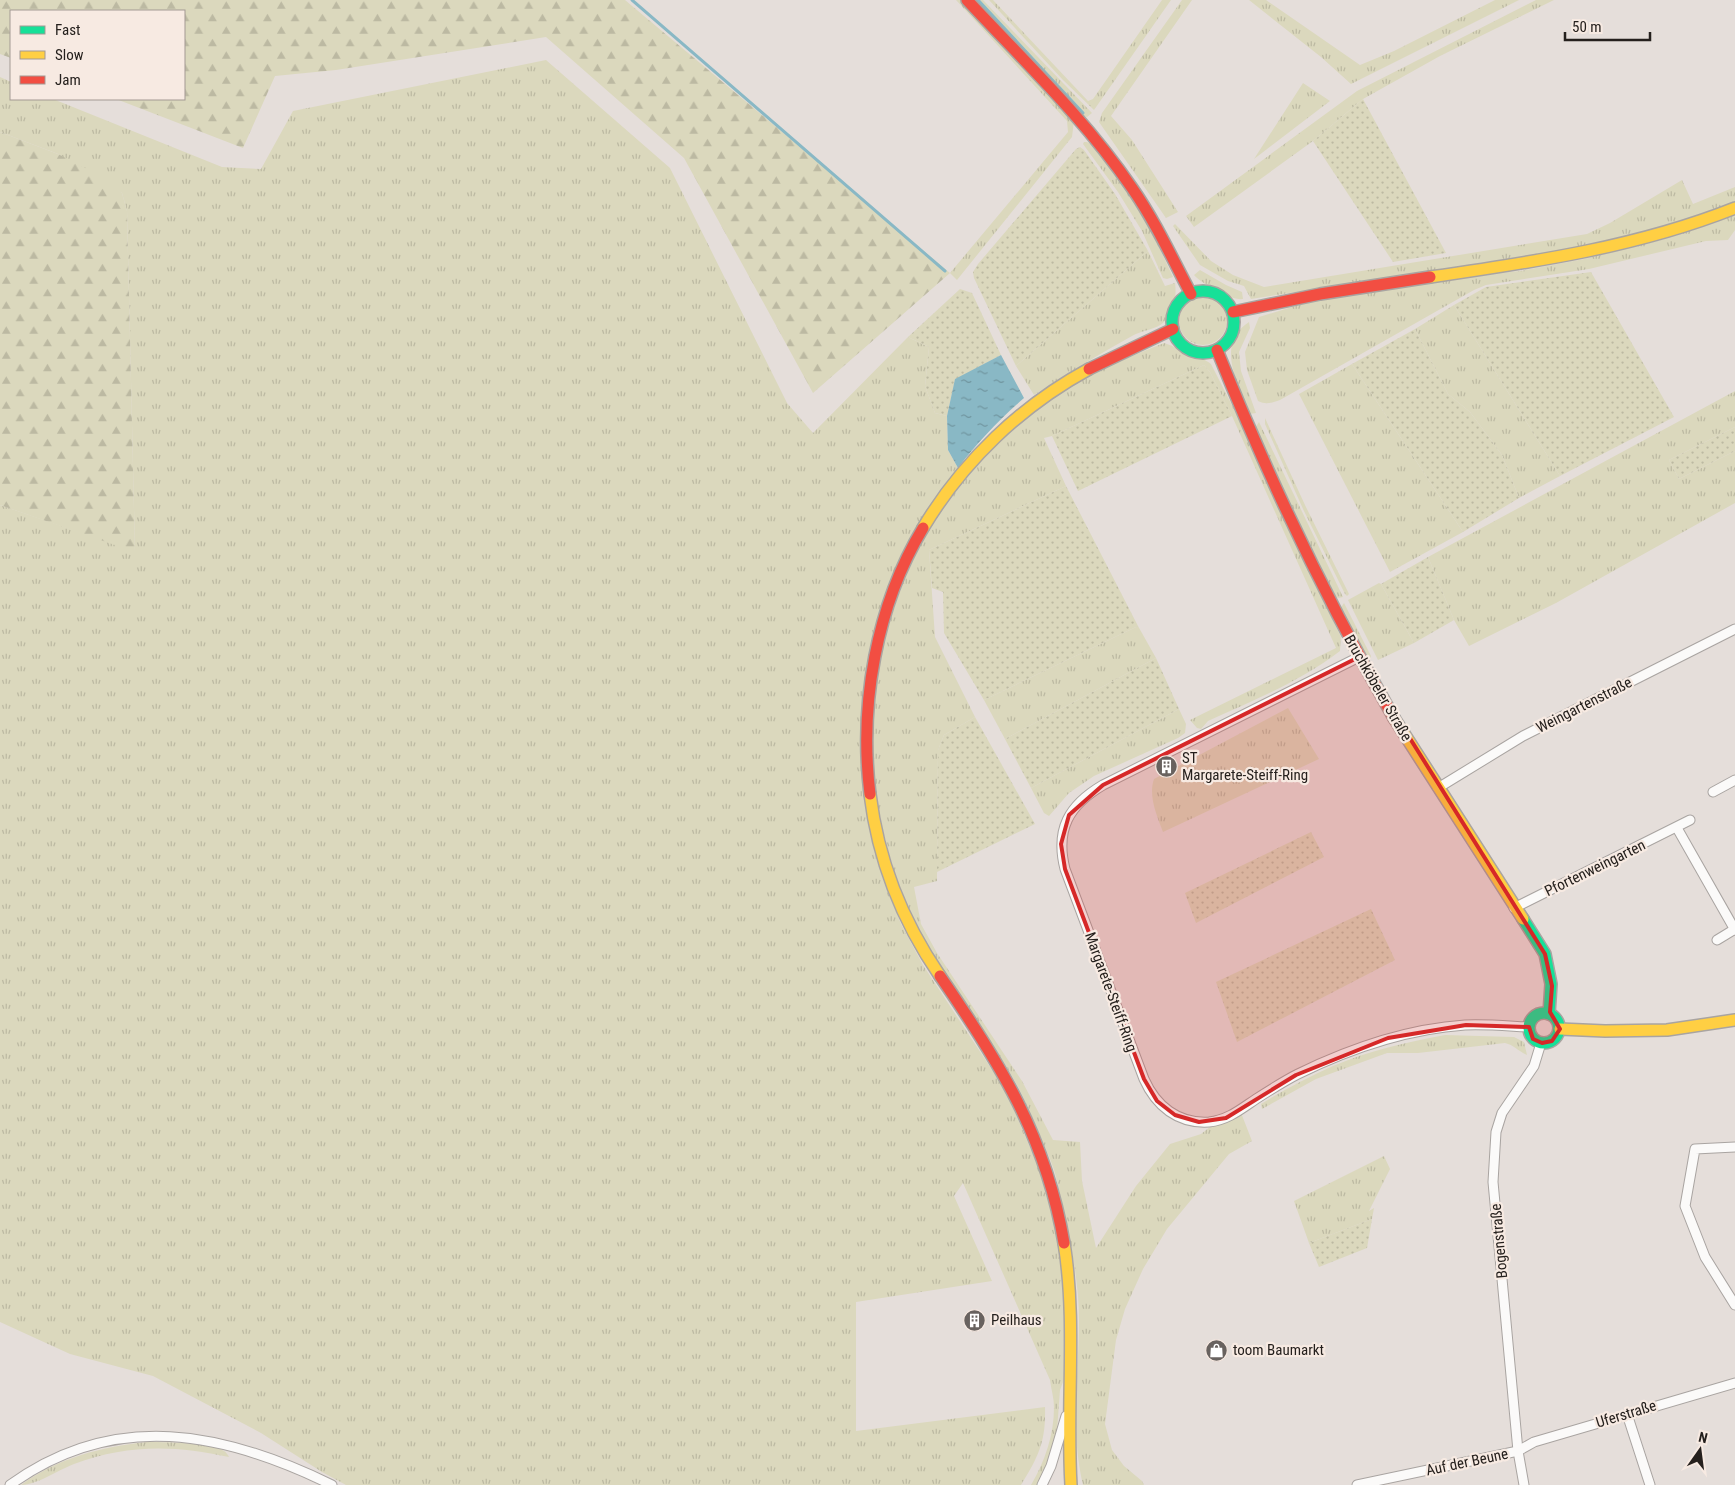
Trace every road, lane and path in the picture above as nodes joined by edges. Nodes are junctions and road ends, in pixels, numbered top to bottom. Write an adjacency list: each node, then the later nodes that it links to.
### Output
1 (967, 0): 3 (main road)
2 (1735, 208): 4 (main road)
3 (1191, 294): 4 (main road); 5 (main road)
4 (1233, 312): 6 (main road)
5 (1173, 329): 6 (main road); 26 (main road)
6 (1217, 350): 8 (main road, Bruchköbeler Straße)
7 (1735, 630): 10 (street, Weingartenstraße)
8 (1359, 657): 10 (main road, Bruchköbeler Straße); 19 (street, Margarete-Steiff-Ring)
9 (1735, 780): 11 (street)
10 (1438, 788): 14 (main road, Bruchköbeler Straße)
11 (1713, 792)
12 (1690, 820): 13 (street, Pfortenweingarten)
13 (1677, 828): 14 (street, Pfortenweingarten); 15 (street)
14 (1514, 908): 17 (main road, Bruchköbeler Straße)
15 (1735, 929): 16 (street)
16 (1717, 940)
17 (1549, 1014): 19 (main road); 20 (main road)
18 (1735, 1020): 20 (main road)
19 (1529, 1027): 21 (main road)
20 (1560, 1029): 21 (main road)
21 (1541, 1043): 28 (street, Bogenstraße)
22 (1735, 1147): 23 (street); 24 (street)
23 (1735, 1155)
24 (1735, 1305)
25 (1735, 1383): 27 (street, Uferstraße)
26 (1070, 1402): 31 (street); 32 (main road)
27 (1626, 1414): 28 (street, Uferstraße); 35 (street)
28 (1518, 1451): 33 (street, Auf der Beune); 34 (street, Bogenstraße)
29 (10, 1485): 30 (street)
30 (332, 1485)
31 (1042, 1485)
32 (1071, 1485)
33 (1357, 1485)
34 (1524, 1485)
35 (1650, 1485)

